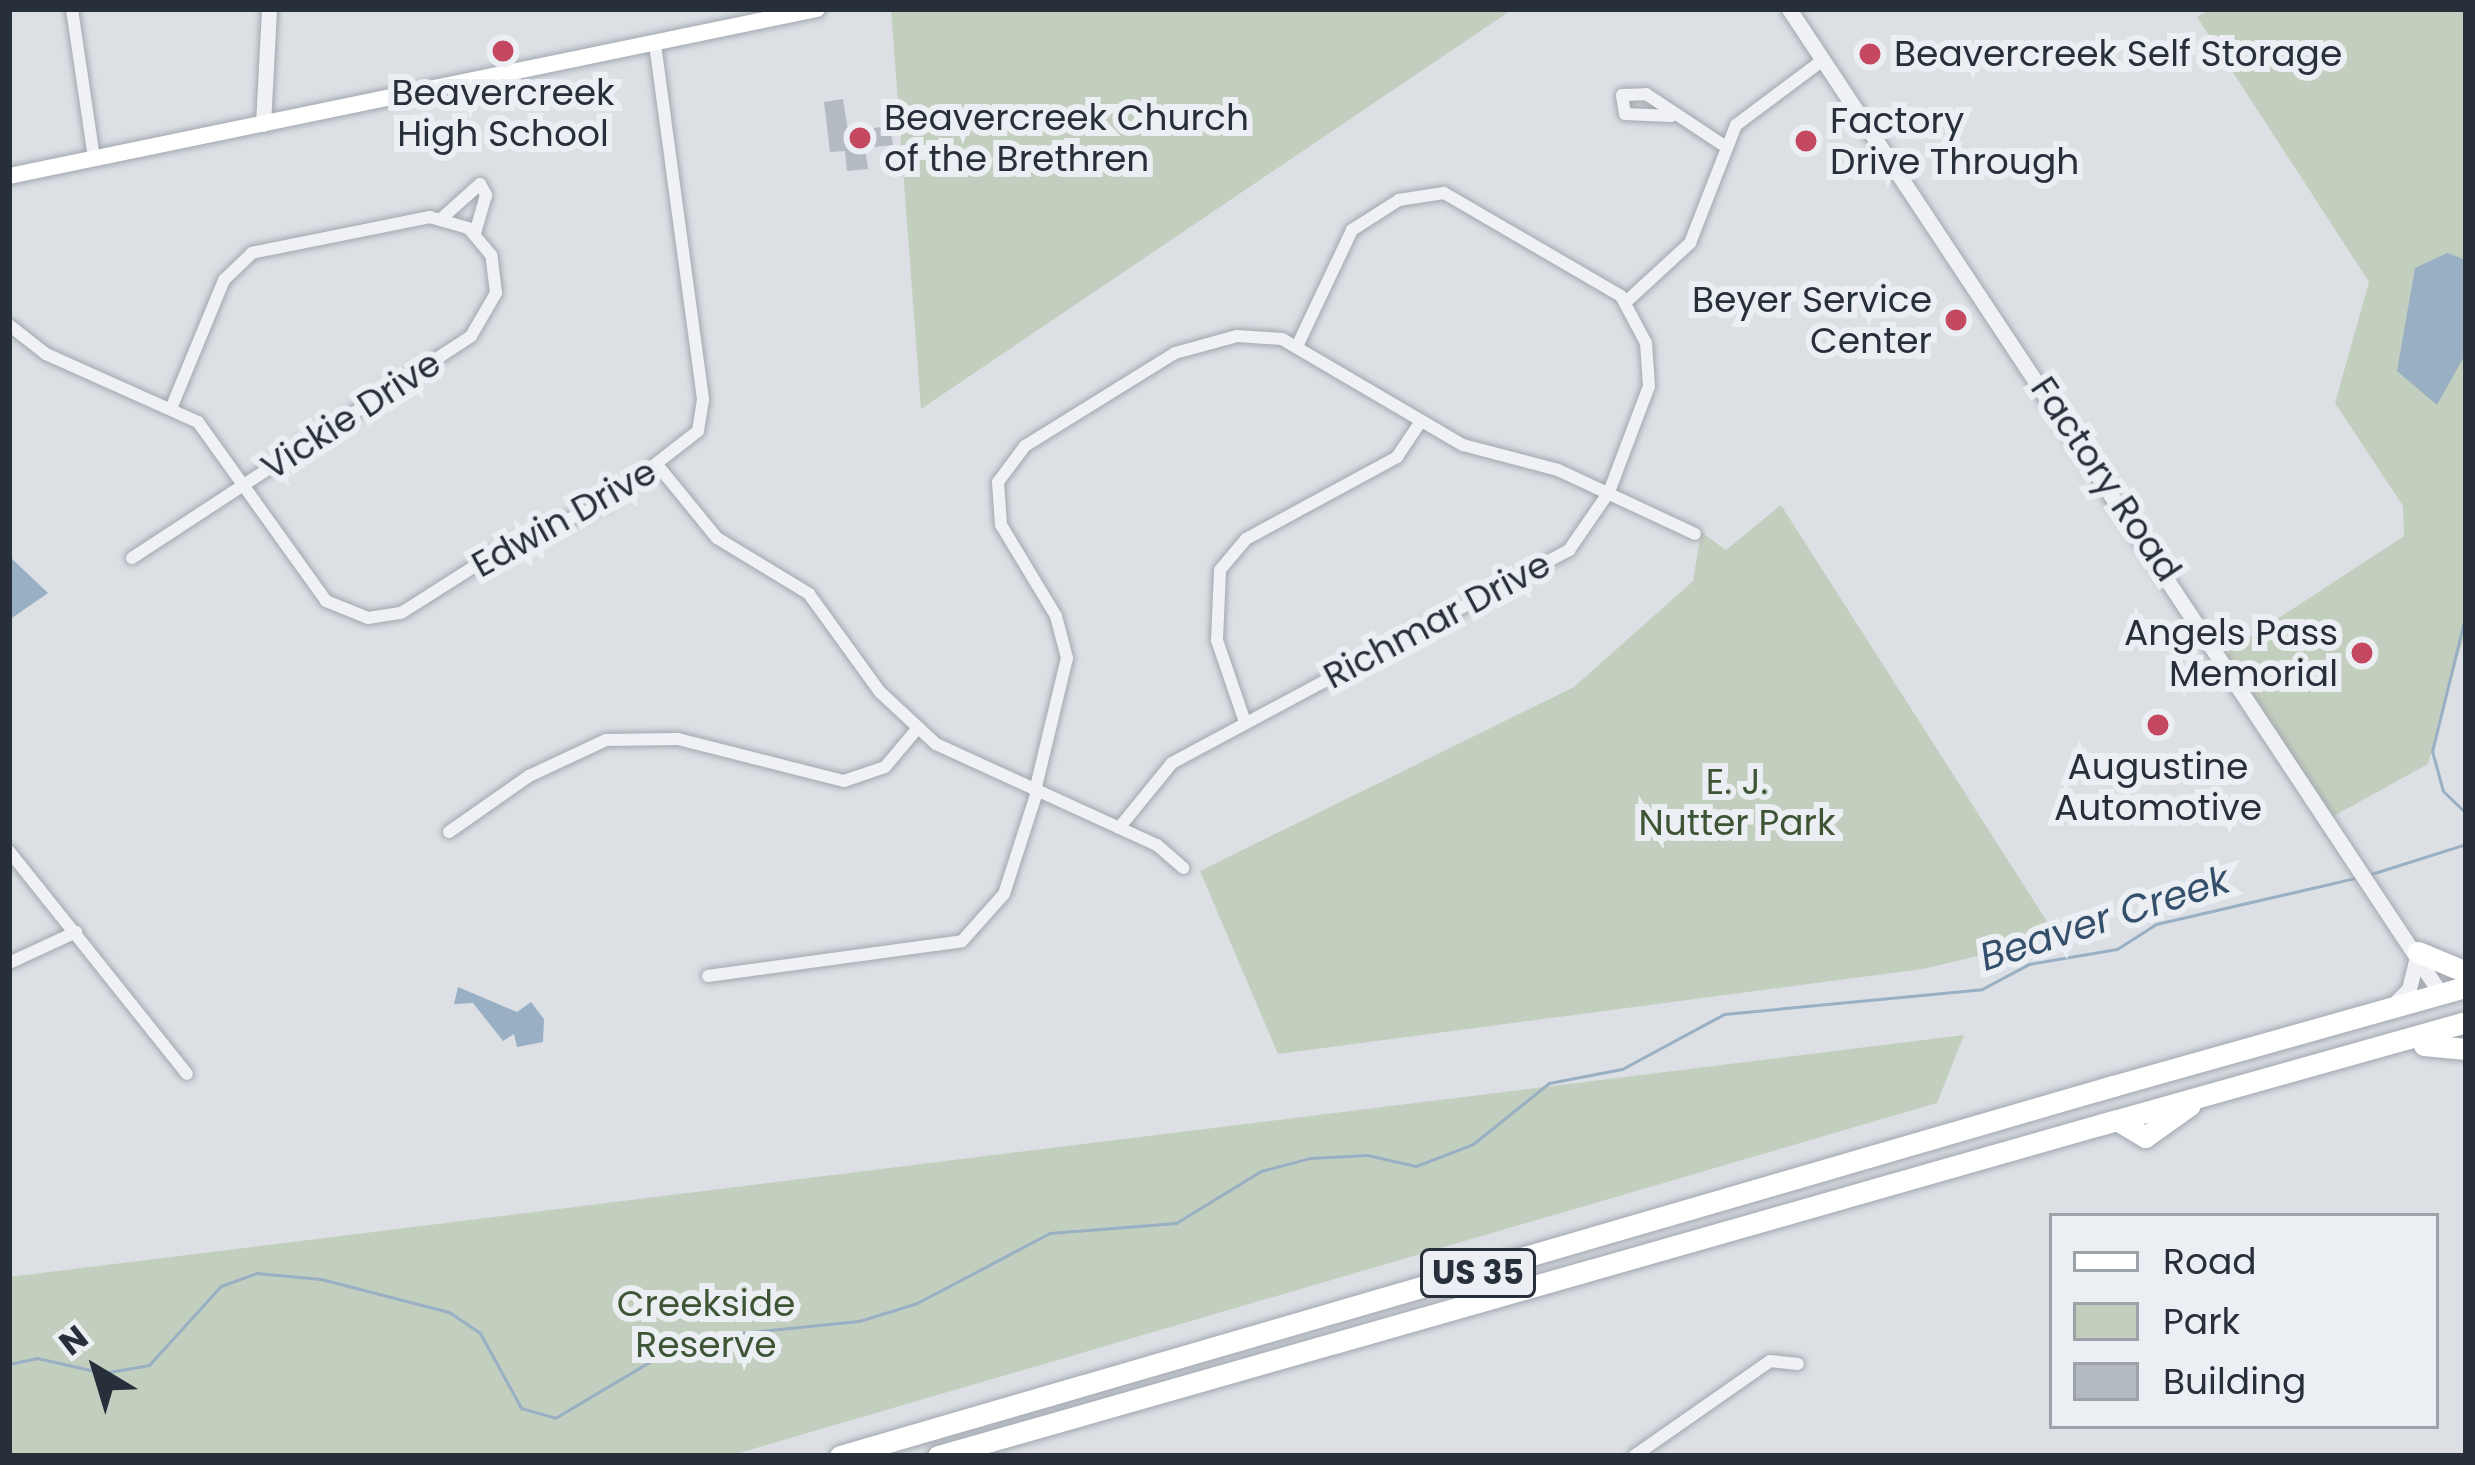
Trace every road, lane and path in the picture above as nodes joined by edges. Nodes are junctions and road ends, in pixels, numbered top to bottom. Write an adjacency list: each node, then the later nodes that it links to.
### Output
1 (72, 9): 10 (street)
2 (269, 9): 8 (street)
3 (818, 9): 5 (main road)
4 (1789, 9): 6 (street, Factory Road)
5 (655, 43): 8 (main road); 19 (street, Edwin Drive)
6 (1823, 60): 9 (street); 32 (street, Factory Road)
7 (1671, 116): 9 (street)
8 (263, 124): 10 (main road)
9 (1723, 145): 14 (street)
10 (94, 158): 11 (main road)
11 (9, 176)
12 (442, 218): 13 (street); 13 (street, Vickie Drive); 17 (street)
13 (476, 234): 20 (street, Vickie Drive)
14 (1627, 301): 16 (street); 21 (street, Richmar Drive)
15 (9, 325): 17 (street)
16 (1298, 344): 18 (street); 26 (street)
17 (172, 406): 20 (street)
18 (1421, 421): 21 (street); 24 (street)
19 (659, 467): 20 (street, Edwin Drive); 25 (street)
20 (246, 484): 23 (street, Vickie Drive)
21 (1609, 492): 22 (street); 24 (street, Richmar Drive)
22 (1695, 534)
23 (132, 558)
24 (1245, 722): 27 (street, Richmar Drive)
25 (917, 729): 26 (street); 28 (street)
26 (1036, 792): 27 (street); 35 (street)
27 (1119, 828): 30 (street)
28 (449, 832)
29 (9, 851): 31 (street)
30 (1183, 868)
31 (76, 932): 33 (street); 41 (street)
32 (2418, 952): 34 (highway); 37 (street, Factory Road); 38 (street)
33 (9, 963)
34 (2466, 972)
35 (707, 976)
36 (2466, 987): 37 (highway, US 35)
37 (2441, 994): 38 (highway, US 35); 43 (highway)
38 (2384, 1011): 43 (highway); 45 (highway, US 35)
39 (2466, 1022): 42 (highway)
40 (2466, 1049): 42 (highway)
41 (188, 1074)
42 (2279, 1076): 43 (highway)
43 (2129, 1117): 46 (highway, US 35)
44 (1798, 1364): 47 (street)
45 (841, 1456)
46 (938, 1456)
47 (1634, 1456)

